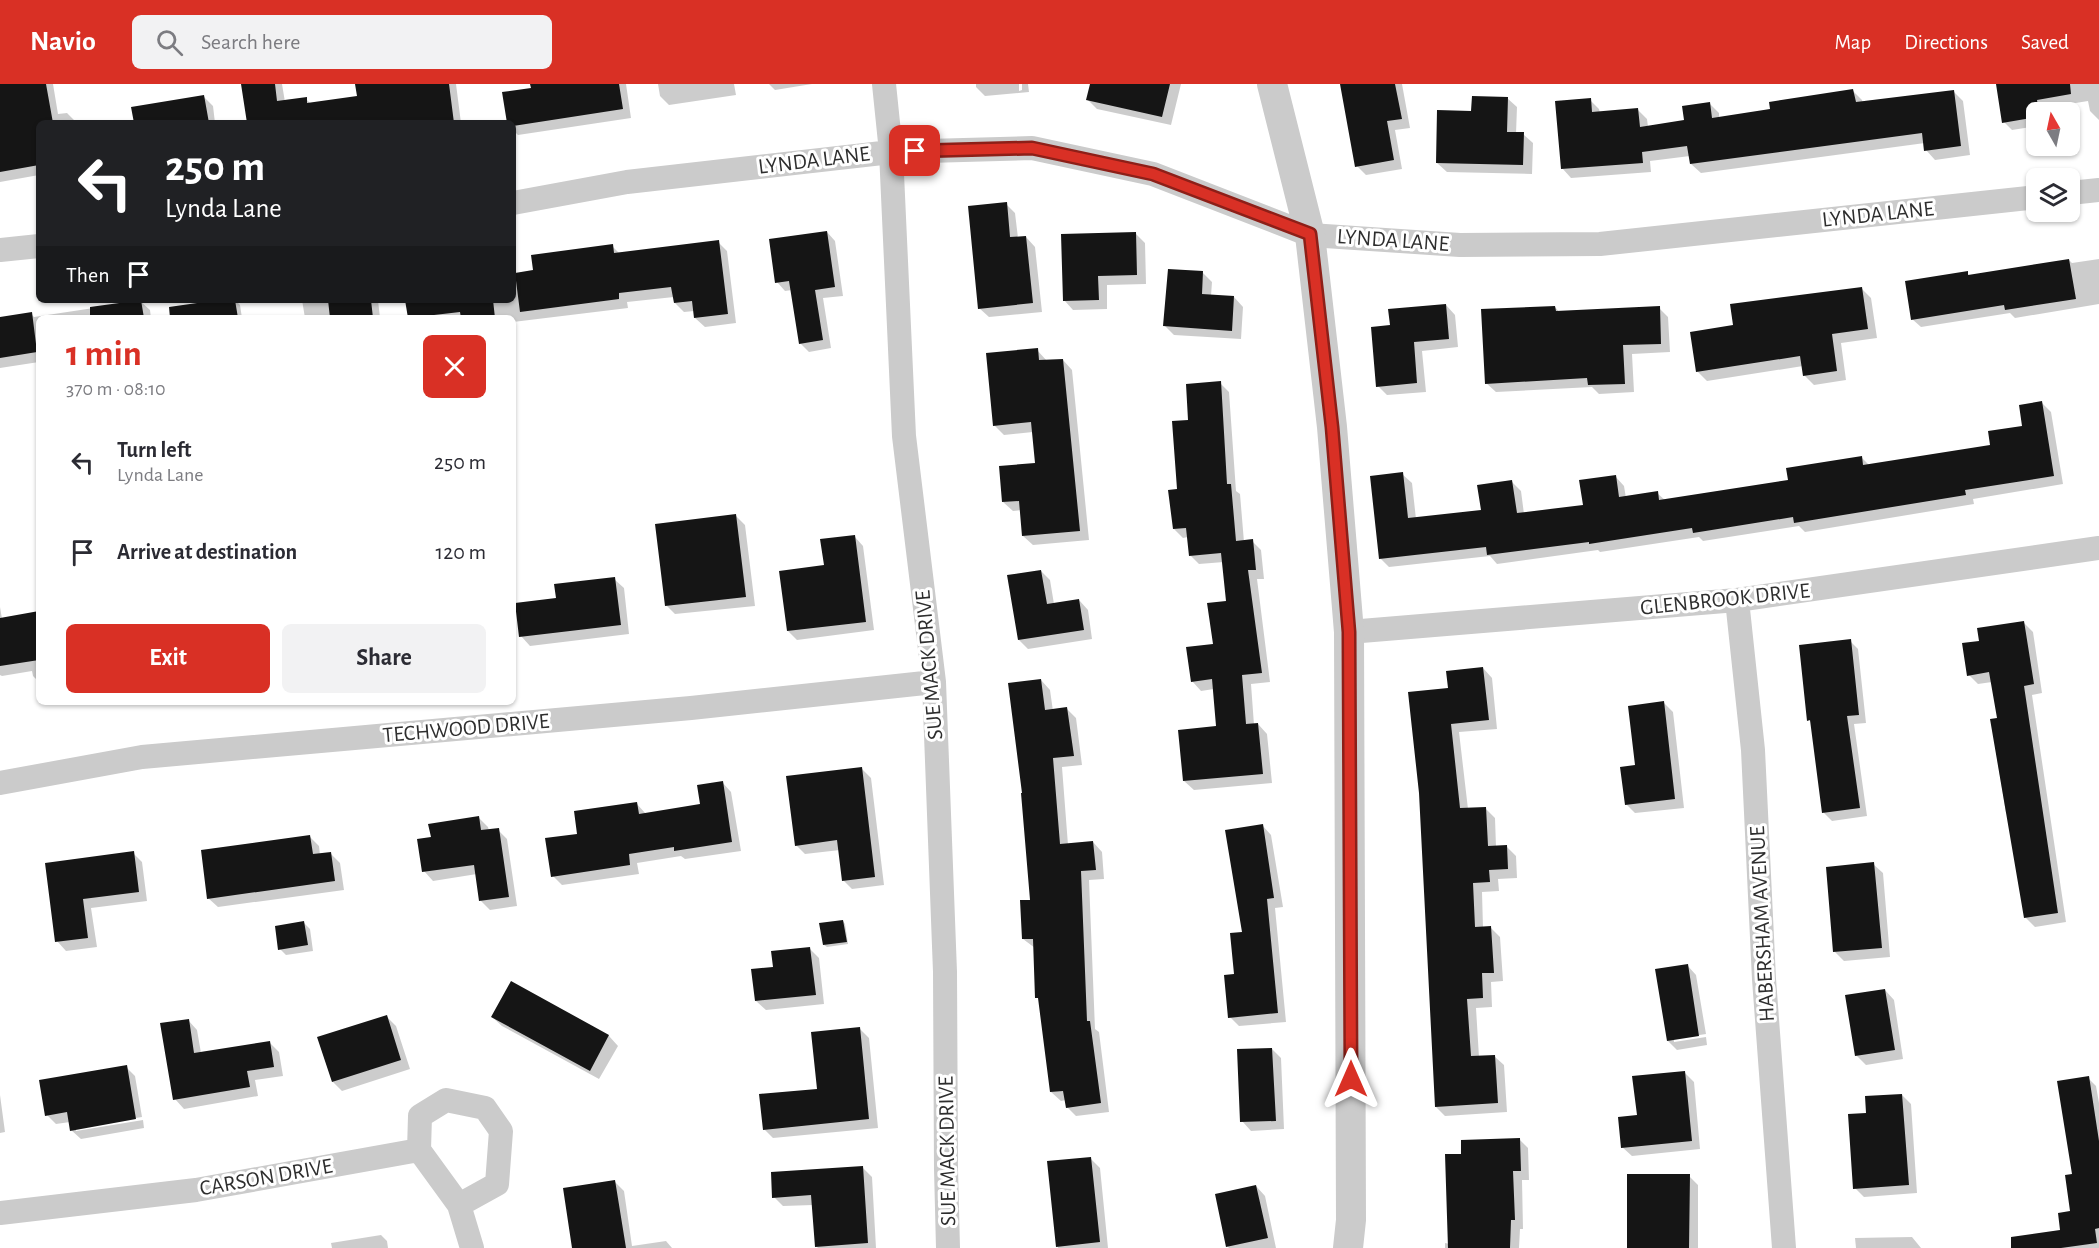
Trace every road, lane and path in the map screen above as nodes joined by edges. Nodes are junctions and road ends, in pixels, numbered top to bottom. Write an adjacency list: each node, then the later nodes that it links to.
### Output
1 (884, 84): 3 (street, SUE MACK DRIVE)
2 (1272, 84): 8 (street)
3 (891, 152): 7 (street, LYNDA LANE); 8 (street, LYNDA LANE); 14 (street, SUE MACK DRIVE)
4 (2099, 190): 5 (street)
5 (2080, 192)
6 (2026, 198): 8 (street, LYNDA LANE)
7 (516, 202)
8 (1310, 234): 13 (street)
9 (36, 246): 10 (street)
10 (0, 250)
11 (2099, 548): 12 (street, GLENBROOK DRIVE)
12 (1737, 600): 13 (street, GLENBROOK DRIVE); 22 (street, HABERSHAM AVENUE)
13 (1349, 632): 21 (street)
14 (934, 682): 15 (street, TECHWOOD DRIVE); 20 (street, SUE MACK DRIVE)
15 (0, 783)
16 (419, 1150): 17 (street); 17 (street); 18 (street, CARSON DRIVE)
17 (459, 1205): 19 (street)
18 (0, 1213)
19 (472, 1248)
20 (948, 1248)
21 (1348, 1248)
22 (1784, 1248)

